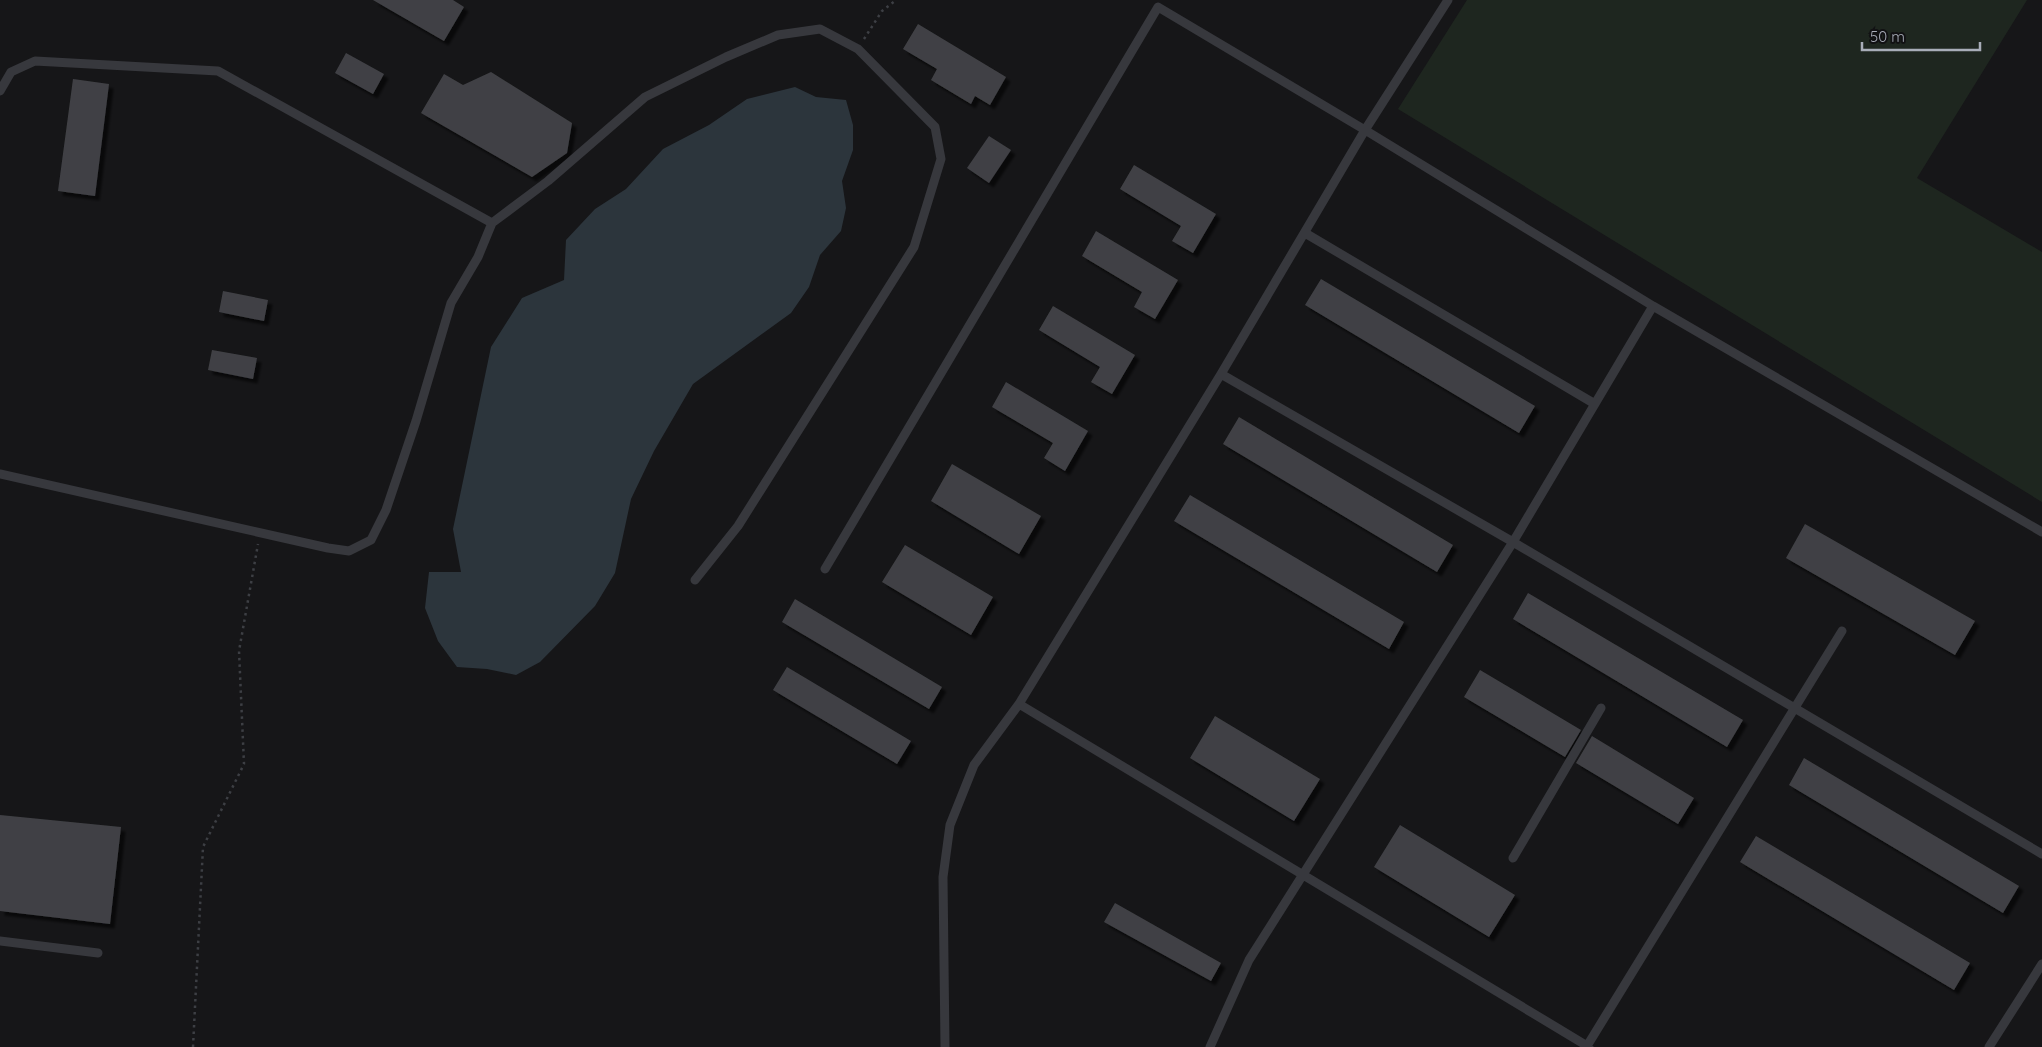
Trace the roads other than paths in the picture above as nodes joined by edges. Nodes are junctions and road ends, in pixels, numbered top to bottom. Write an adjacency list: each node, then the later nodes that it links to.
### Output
1 (1448, 0): 3 (lane)
2 (0, 90): 4 (lane)
3 (1365, 130): 5 (lane); 6 (lane); 12 (lane)
4 (492, 223): 9 (lane); 13 (lane)
5 (1305, 233): 7 (lane); 8 (lane)
6 (1653, 306): 8 (lane); 10 (lane)
7 (1222, 374): 11 (lane); 15 (lane)
8 (1595, 404): 11 (lane)
9 (0, 474)
10 (2042, 532)
11 (1513, 542): 17 (lane); 20 (lane)
12 (825, 569)
13 (694, 580)
14 (1842, 631): 17 (lane)
15 (1019, 704): 20 (lane); 25 (lane)
16 (1601, 708): 19 (lane)
17 (1795, 709): 18 (lane); 24 (lane)
18 (2042, 854)
19 (1513, 858)
20 (1303, 874): 24 (lane); 26 (lane)
21 (0, 941): 22 (lane)
22 (98, 953)
23 (2042, 964): 27 (lane)
24 (1588, 1046)
25 (945, 1047)
26 (1210, 1047)
27 (1989, 1047)

